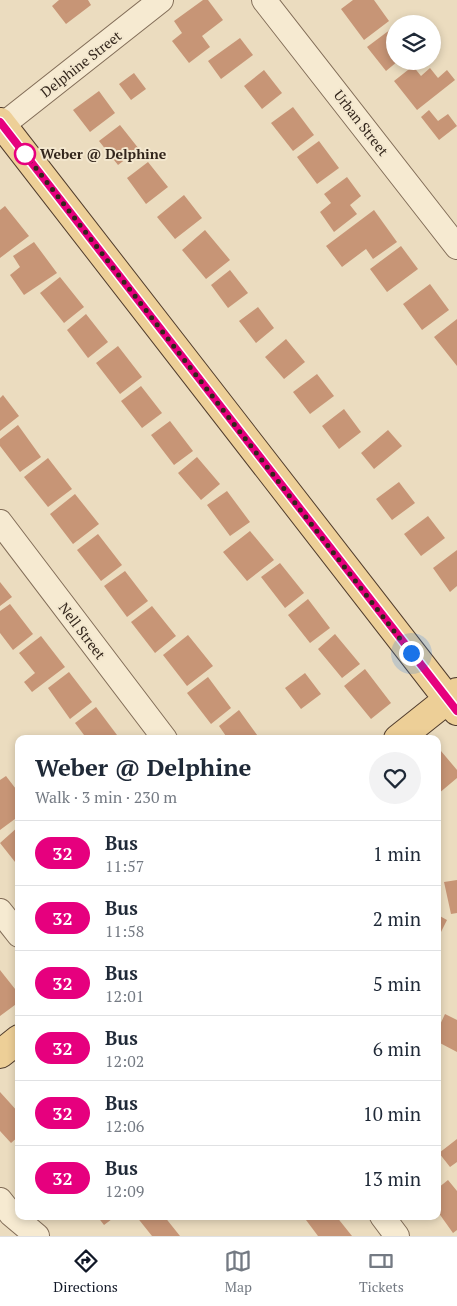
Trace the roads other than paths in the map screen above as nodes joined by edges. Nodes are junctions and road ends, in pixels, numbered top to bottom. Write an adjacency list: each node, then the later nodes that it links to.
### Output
1 (161, 0): 3 (street, Delphine Street)
2 (264, 0): 4 (street, Urban Street)
3 (1, 125): 6 (main road)
4 (457, 247)
5 (0, 522): 7 (street, Nell Street)
6 (454, 701): 8 (main road)
7 (162, 735)
8 (404, 735)
9 (0, 911): 10 (street)
10 (15, 930)
11 (15, 1042): 12 (main road)
12 (0, 1054)
13 (0, 1200): 14 (street)
14 (15, 1217)
15 (18, 1220): 17 (street)
16 (385, 1220): 18 (street)
17 (37, 1236)
18 (397, 1236)

